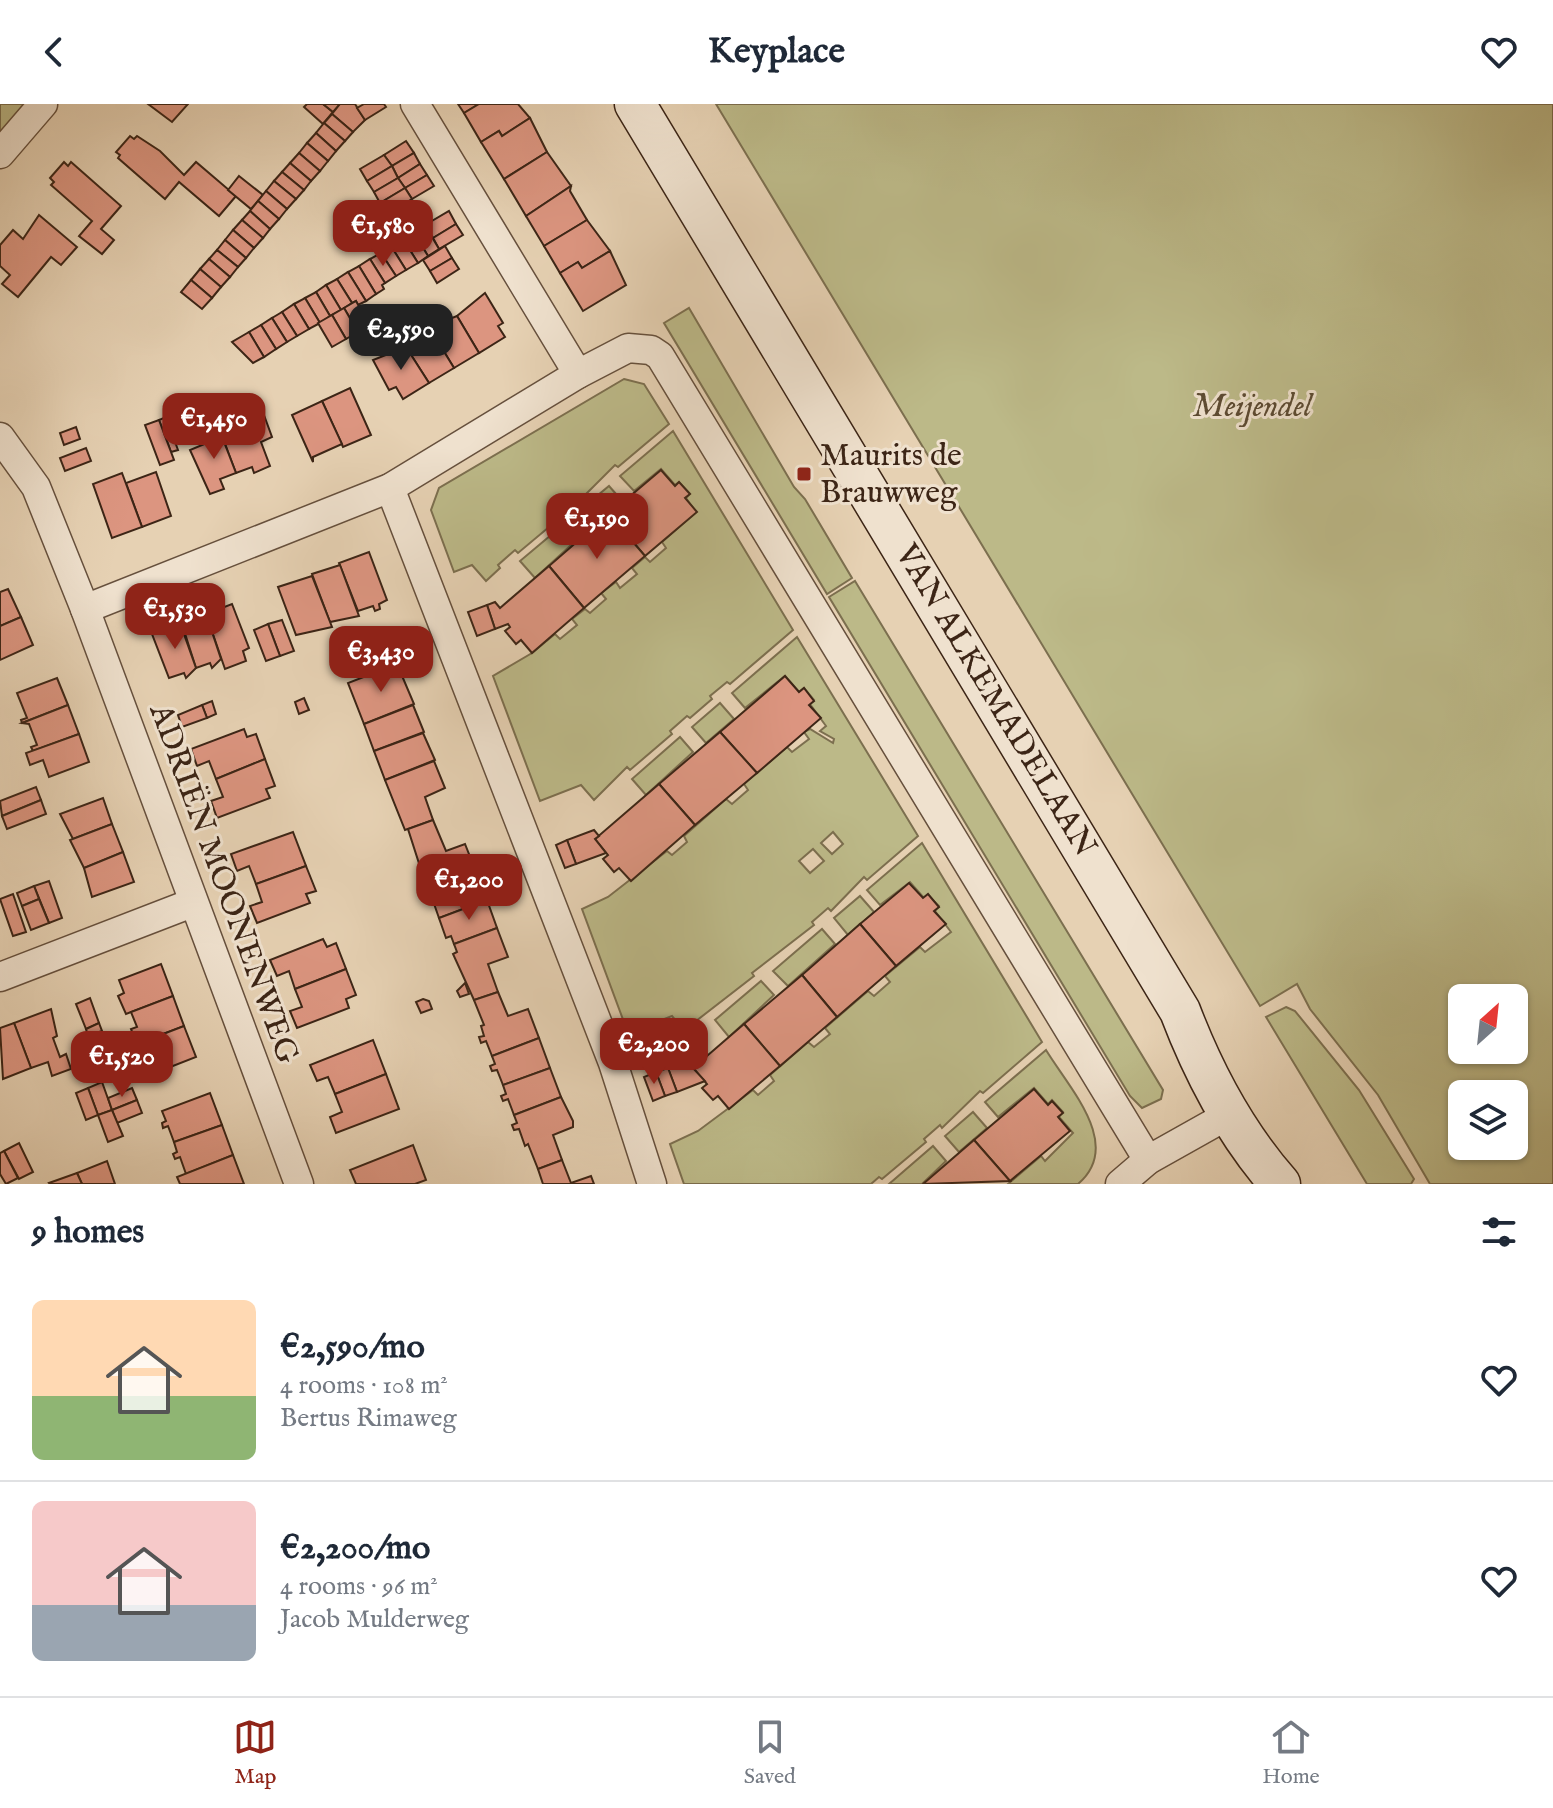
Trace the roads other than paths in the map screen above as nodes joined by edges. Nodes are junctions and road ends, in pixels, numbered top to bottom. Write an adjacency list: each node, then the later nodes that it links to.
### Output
1 (43, 104): 4 (street)
2 (415, 104): 5 (street)
3 (635, 104): 11 (main road, VAN ALKEMADELAAN)
4 (0, 154)
5 (578, 374): 7 (street); 13 (street)
6 (0, 437): 8 (street, ADRIËN MOONENWEG)
7 (390, 488): 8 (street); 15 (street)
8 (85, 609): 9 (street, ADRIËN MOONENWEG)
9 (192, 903): 10 (street); 14 (street, ADRIËN MOONENWEG)
10 (0, 977)
11 (1180, 1011): 12 (main road, VAN ALKEMADELAAN); 18 (main road, VAN ALKEMADELAAN)
12 (1230, 1114): 13 (street); 17 (main road, VAN ALKEMADELAAN)
13 (1148, 1160): 16 (street)
14 (299, 1184)
15 (652, 1184)
16 (1120, 1184)
17 (1280, 1184)
18 (1292, 1184)

